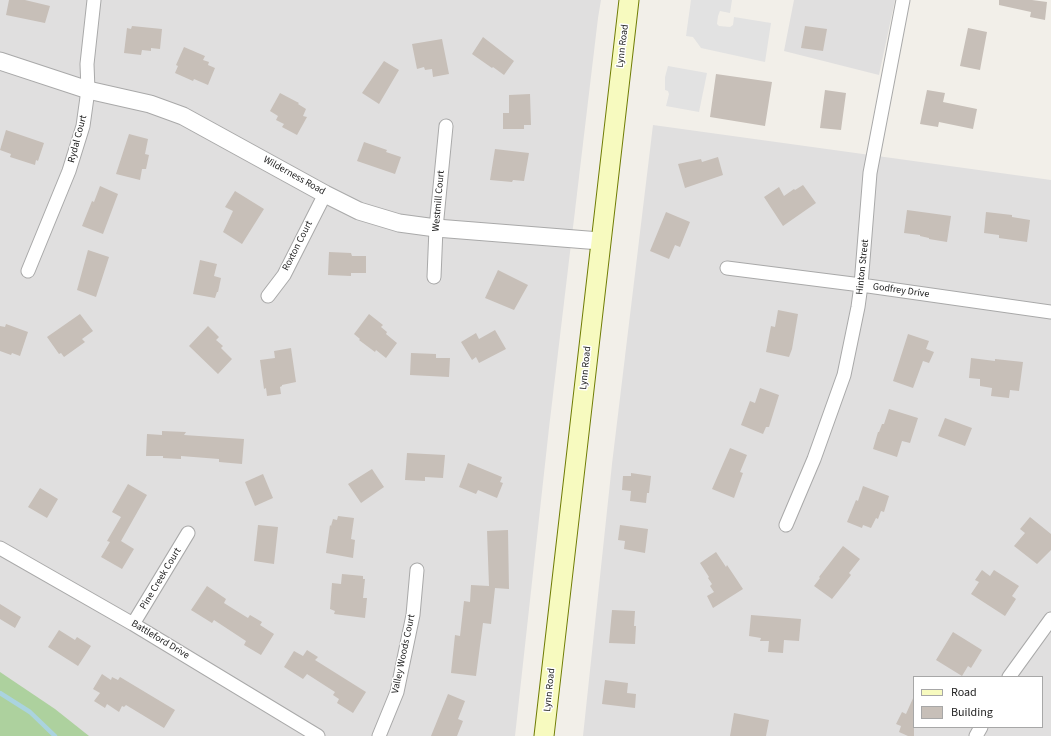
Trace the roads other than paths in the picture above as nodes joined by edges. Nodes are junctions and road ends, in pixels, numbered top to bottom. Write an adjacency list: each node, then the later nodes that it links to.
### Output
1 (94, 0): 5 (street, Rydal Court)
2 (629, 0): 9 (main road, Lynn Road)
3 (904, 0): 13 (street, Hinton Street)
4 (0, 61): 5 (street, Wilderness Road)
5 (88, 90): 7 (street, Wilderness Road); 11 (street, Rydal Court)
6 (446, 126): 8 (street, Westmill Court)
7 (325, 194): 8 (street, Wilderness Road); 14 (street, Roxton Court)
8 (436, 228): 9 (street, Wilderness Road); 12 (street, Westmill Court)
9 (600, 241): 25 (main road, Lynn Road)
10 (727, 268): 13 (street, Godfrey Drive)
11 (28, 271)
12 (434, 277)
13 (861, 285): 15 (street, Godfrey Drive); 16 (street, Hinton Street)
14 (268, 296)
15 (1051, 312)
16 (786, 525)
17 (188, 534): 21 (street, Pine Creek Court)
18 (0, 548): 21 (street, Battleford Drive)
19 (417, 570): 24 (street, Valley Woods Court)
20 (1051, 619): 22 (street)
21 (133, 624): 23 (street, Battleford Drive)
22 (1010, 676)
23 (318, 736)
24 (379, 736)
25 (544, 736)

